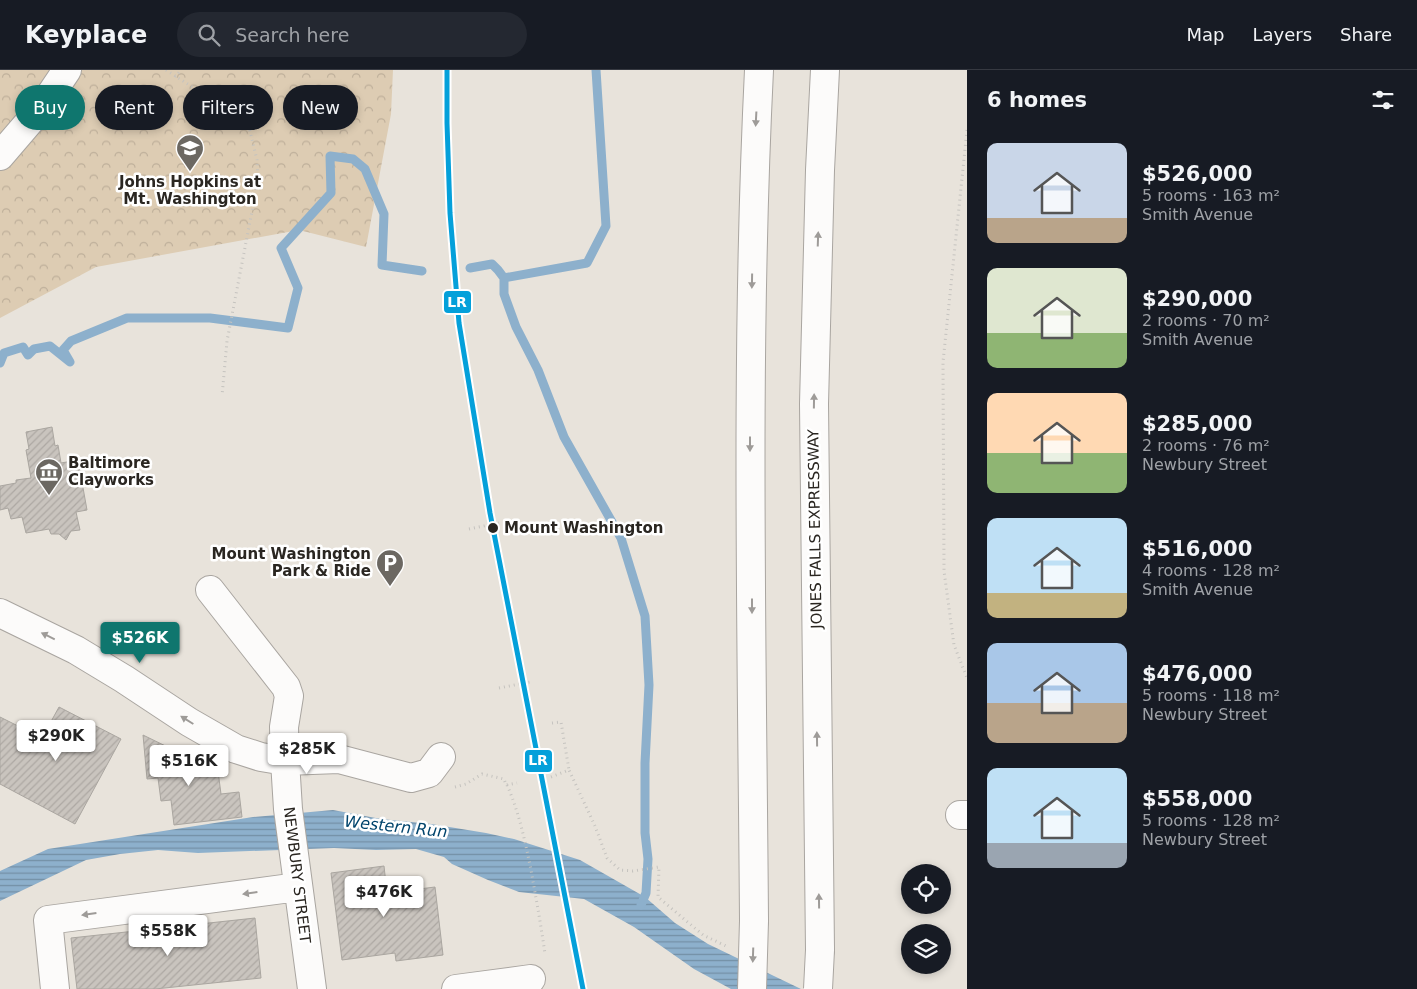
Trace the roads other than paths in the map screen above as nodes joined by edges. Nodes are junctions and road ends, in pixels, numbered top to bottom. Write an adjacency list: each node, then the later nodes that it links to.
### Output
1 (66, 70): 4 (main road)
2 (759, 70): 14 (main road, one-way to 14, bridge)
3 (826, 70): 15 (main road, JONES FALLS EXPRESSWAY, one-way to 3, bridge)
4 (0, 156)
5 (210, 590): 8 (main road, NEWBURY STREET)
6 (0, 613): 8 (main road, one-way to 6)
7 (441, 757): 8 (main road)
8 (285, 761): 9 (main road, NEWBURY STREET)
9 (297, 874): 11 (main road, one-way to 11); 12 (main road, NEWBURY STREET)
10 (538, 969): 13 (main road)
11 (55, 989)
12 (312, 989)
13 (456, 989)
14 (752, 989)
15 (818, 989)

